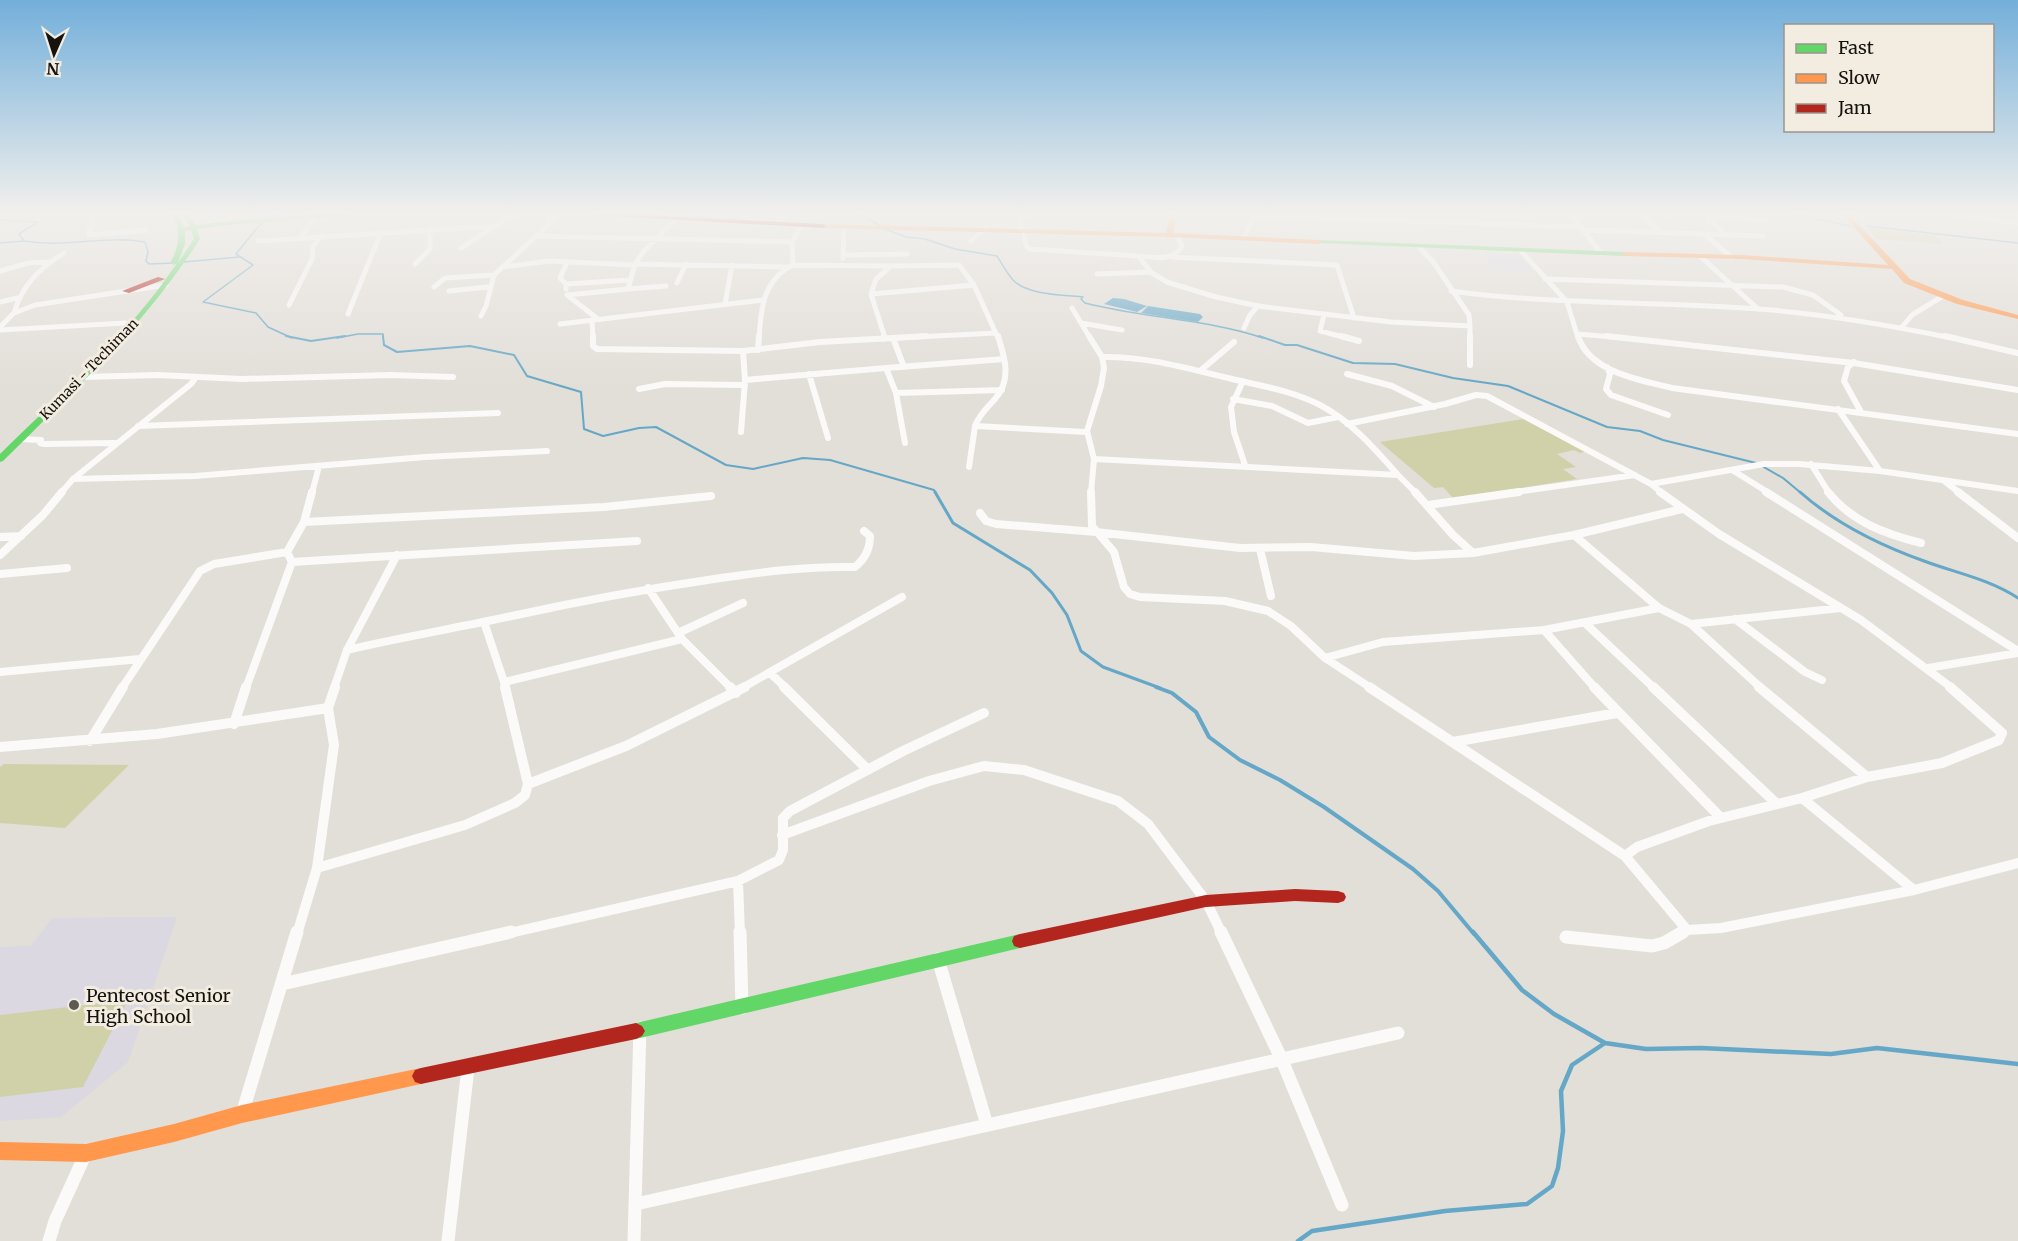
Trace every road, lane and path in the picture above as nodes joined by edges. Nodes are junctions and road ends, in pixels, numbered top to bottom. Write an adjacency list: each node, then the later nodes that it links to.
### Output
1 (40, 271): 38 (street)
2 (171, 271): 26 (main road, Kumasi - Techiman)
3 (306, 271): 43 (street)
4 (365, 271): 48 (street)
5 (498, 271): 20 (street)
6 (563, 271): 23 (street)
7 (633, 271): 22 (street)
8 (683, 271): 24 (street)
9 (731, 271): 42 (street)
10 (784, 271): 39 (street)
11 (885, 271): 35 (street)
12 (963, 271): 25 (street)
13 (1338, 271): 52 (street)
14 (1439, 271): 34 (street)
15 (1538, 271): 21 (street)
16 (1716, 271): 28 (street)
17 (1896, 271): 37 (main road)
18 (1151, 272): 19 (street); 44 (street)
19 (1097, 274)
20 (494, 275): 29 (street); 30 (street)
21 (1545, 279): 28 (street); 40 (street)
22 (630, 280): 23 (street); 31 (street)
23 (566, 284): 36 (street)
24 (677, 284)
25 (974, 285): 35 (street); 63 (street)
26 (158, 286): 32 (main road); 32 (main road); 55 (main road); 84 (main road, Kumasi - Techiman)
27 (666, 286): 31 (street)
28 (1732, 286): 46 (street); 53 (street)
29 (434, 287)
30 (488, 287): 33 (street); 50 (street)
31 (628, 289): 36 (street)
32 (126, 291): 47 (street)
33 (449, 291)
34 (1451, 291): 40 (street); 58 (street)
35 (871, 294): 66 (street)
36 (567, 295): 54 (street)
37 (1943, 296): 51 (main road); 59 (street)
38 (17, 298): 41 (street); 47 (street)
39 (763, 300): 42 (street); 69 (street)
40 (1566, 301): 46 (street); 64 (street)
41 (0, 302)
42 (724, 304): 54 (street)
43 (289, 305)
44 (1258, 306): 49 (street); 60 (street)
45 (1072, 308): 56 (street)
46 (1758, 309): 53 (street)
47 (14, 313): 61 (street)
48 (348, 314)
49 (1324, 315): 52 (street); 67 (street)
50 (481, 316)
51 (2018, 317)
52 (1354, 318): 58 (street)
53 (1847, 318): 59 (street)
54 (595, 319): 57 (street); 70 (street)
55 (125, 323): 61 (street); 108 (main road)
56 (1081, 323): 62 (street); 72 (street)
57 (560, 324)
58 (1470, 326): 75 (street)
59 (1902, 327): 71 (street)
60 (1244, 328)
61 (0, 329)
62 (1122, 330)
63 (996, 333): 65 (street); 73 (street)
64 (1578, 334): 74 (street); 78 (street)
65 (893, 338): 66 (street); 76 (street)
66 (885, 339): 69 (street)
67 (1359, 341)
68 (1234, 342): 79 (street)
69 (758, 350): 70 (street)
70 (743, 351): 86 (street)
71 (2018, 353)
72 (1102, 357): 79 (street); 102 (street)
73 (1004, 359): 76 (street); 88 (street)
74 (1854, 362): 89 (street); 94 (street)
75 (1470, 365)
76 (904, 367): 77 (street)
77 (886, 368): 80 (street); 90 (street)
78 (1607, 368): 93 (street); 96 (street)
79 (1200, 371): 85 (street)
80 (809, 374): 86 (street); 104 (street)
81 (1347, 374): 92 (street)
82 (192, 377): 83 (street); 84 (street); 99 (street)
83 (453, 377)
84 (82, 378): 105 (main road, Kumasi - Techiman)
85 (1244, 381): 91 (street); 97 (street)
86 (745, 382): 87 (street); 101 (street)
87 (639, 389)
88 (1002, 390): 90 (street); 100 (street)
89 (2018, 390)
90 (896, 393): 107 (street)
91 (1233, 399): 97 (street); 114 (street)
92 (1434, 407): 98 (street); 120 (street)
93 (1838, 409): 94 (street); 118 (street)
94 (1861, 412): 103 (street)
95 (498, 413): 99 (street)
96 (1668, 415)
97 (1338, 417): 98 (street)
98 (1347, 424): 119 (street)
99 (138, 426): 106 (street)
100 (975, 426): 102 (street); 116 (street)
101 (741, 432)
102 (1086, 432): 111 (street)
103 (2018, 434)
104 (828, 438)
105 (20, 439): 106 (street); 110 (main road, Kumasi - Techiman)
106 (116, 443): 121 (street)
107 (905, 443)
108 (0, 445)
109 (547, 451): 115 (street)
110 (0, 459)
111 (1094, 459): 114 (street); 131 (street)
112 (1764, 464): 113 (street); 117 (street)
113 (1811, 464): 118 (street); 137 (street)
114 (1245, 465): 119 (street)
115 (319, 466): 121 (street); 129 (street)
116 (969, 467)
117 (1732, 470): 123 (street); 159 (street)
118 (1880, 471): 122 (street)
119 (1398, 475): 126 (street)
120 (1635, 475): 123 (street); 126 (street)
121 (73, 479): 133 (street)
122 (1944, 481): 124 (street); 135 (street)
123 (1652, 484): 127 (street)
124 (2018, 491)
125 (711, 496): 129 (street)
126 (1428, 505): 140 (street)
127 (1682, 509): 132 (street); 151 (street)
128 (980, 513): 131 (street)
129 (304, 522): 139 (street)
130 (864, 531): 146 (street)
131 (1096, 532): 138 (street); 160 (street)
132 (1574, 535): 140 (street); 150 (street)
133 (21, 536): 134 (street); 141 (street)
134 (0, 537)
135 (2018, 538)
136 (637, 541): 142 (street)
137 (1921, 543)
138 (1260, 549): 140 (street); 147 (street)
139 (287, 552): 143 (street); 161 (street)
140 (1473, 553)
141 (0, 555)
142 (397, 555): 143 (street); 158 (street)
143 (292, 562): 171 (street)
144 (67, 568): 145 (street)
145 (0, 574)
146 (648, 588): 153 (street); 157 (street)
147 (1271, 596)
148 (902, 597): 164 (street)
149 (743, 603): 157 (street)
150 (1659, 608): 154 (street); 155 (street)
151 (1841, 608): 152 (street); 162 (street)
152 (1735, 618): 155 (street); 165 (street)
153 (484, 622): 158 (street); 166 (street)
154 (1585, 623): 156 (street); 179 (street)
155 (1691, 624): 176 (street)
156 (1544, 630): 160 (street); 170 (street)
157 (680, 636): 166 (street); 167 (street)
158 (347, 650): 168 (street)
159 (2018, 652): 162 (street)
160 (1326, 658): 173 (street)
161 (140, 659): 163 (street); 172 (street)
162 (1928, 668): 176 (street)
163 (0, 672)
164 (770, 673): 167 (street); 175 (street)
165 (1822, 680)
166 (504, 682): 177 (street)
167 (736, 693): 177 (street)
168 (328, 708): 171 (street); 184 (street)
169 (984, 712): 175 (street)
170 (1617, 713): 173 (street); 180 (street)
171 (234, 724): 172 (street)
172 (90, 741): 174 (street)
173 (1453, 742): 182 (street)
174 (0, 747)
175 (868, 770): 181 (street)
176 (1868, 777): 178 (street)
177 (528, 784): 184 (street)
178 (1802, 798): 179 (street); 186 (street)
179 (1777, 804): 180 (street)
180 (1721, 818): 182 (street)
181 (782, 835): 185 (street); 188 (street)
182 (1625, 856): 189 (street)
183 (2017, 864): 186 (street)
184 (317, 868): 192 (street)
185 (738, 881): 192 (street); 193 (street)
186 (1914, 890): 189 (street)
187 (1338, 897): 188 (main road)
188 (1206, 901): 191 (main road); 196 (street)
189 (1687, 930): 190 (street)
190 (1566, 937)
191 (938, 959): 193 (main road); 199 (street)
192 (282, 984): 198 (street)
193 (742, 1008): 194 (main road)
194 (640, 1028): 197 (main road); 202 (street)
195 (1398, 1033): 196 (street)
196 (1281, 1058): 199 (street); 203 (street)
197 (468, 1068): 198 (main road); 205 (street)
198 (242, 1114): 201 (main road)
199 (987, 1125): 202 (street)
200 (0, 1151): 201 (main road)
201 (86, 1153): 204 (street)
202 (636, 1204): 206 (street)
203 (1342, 1205)
204 (49, 1241)
205 (448, 1241)
206 (634, 1241)

